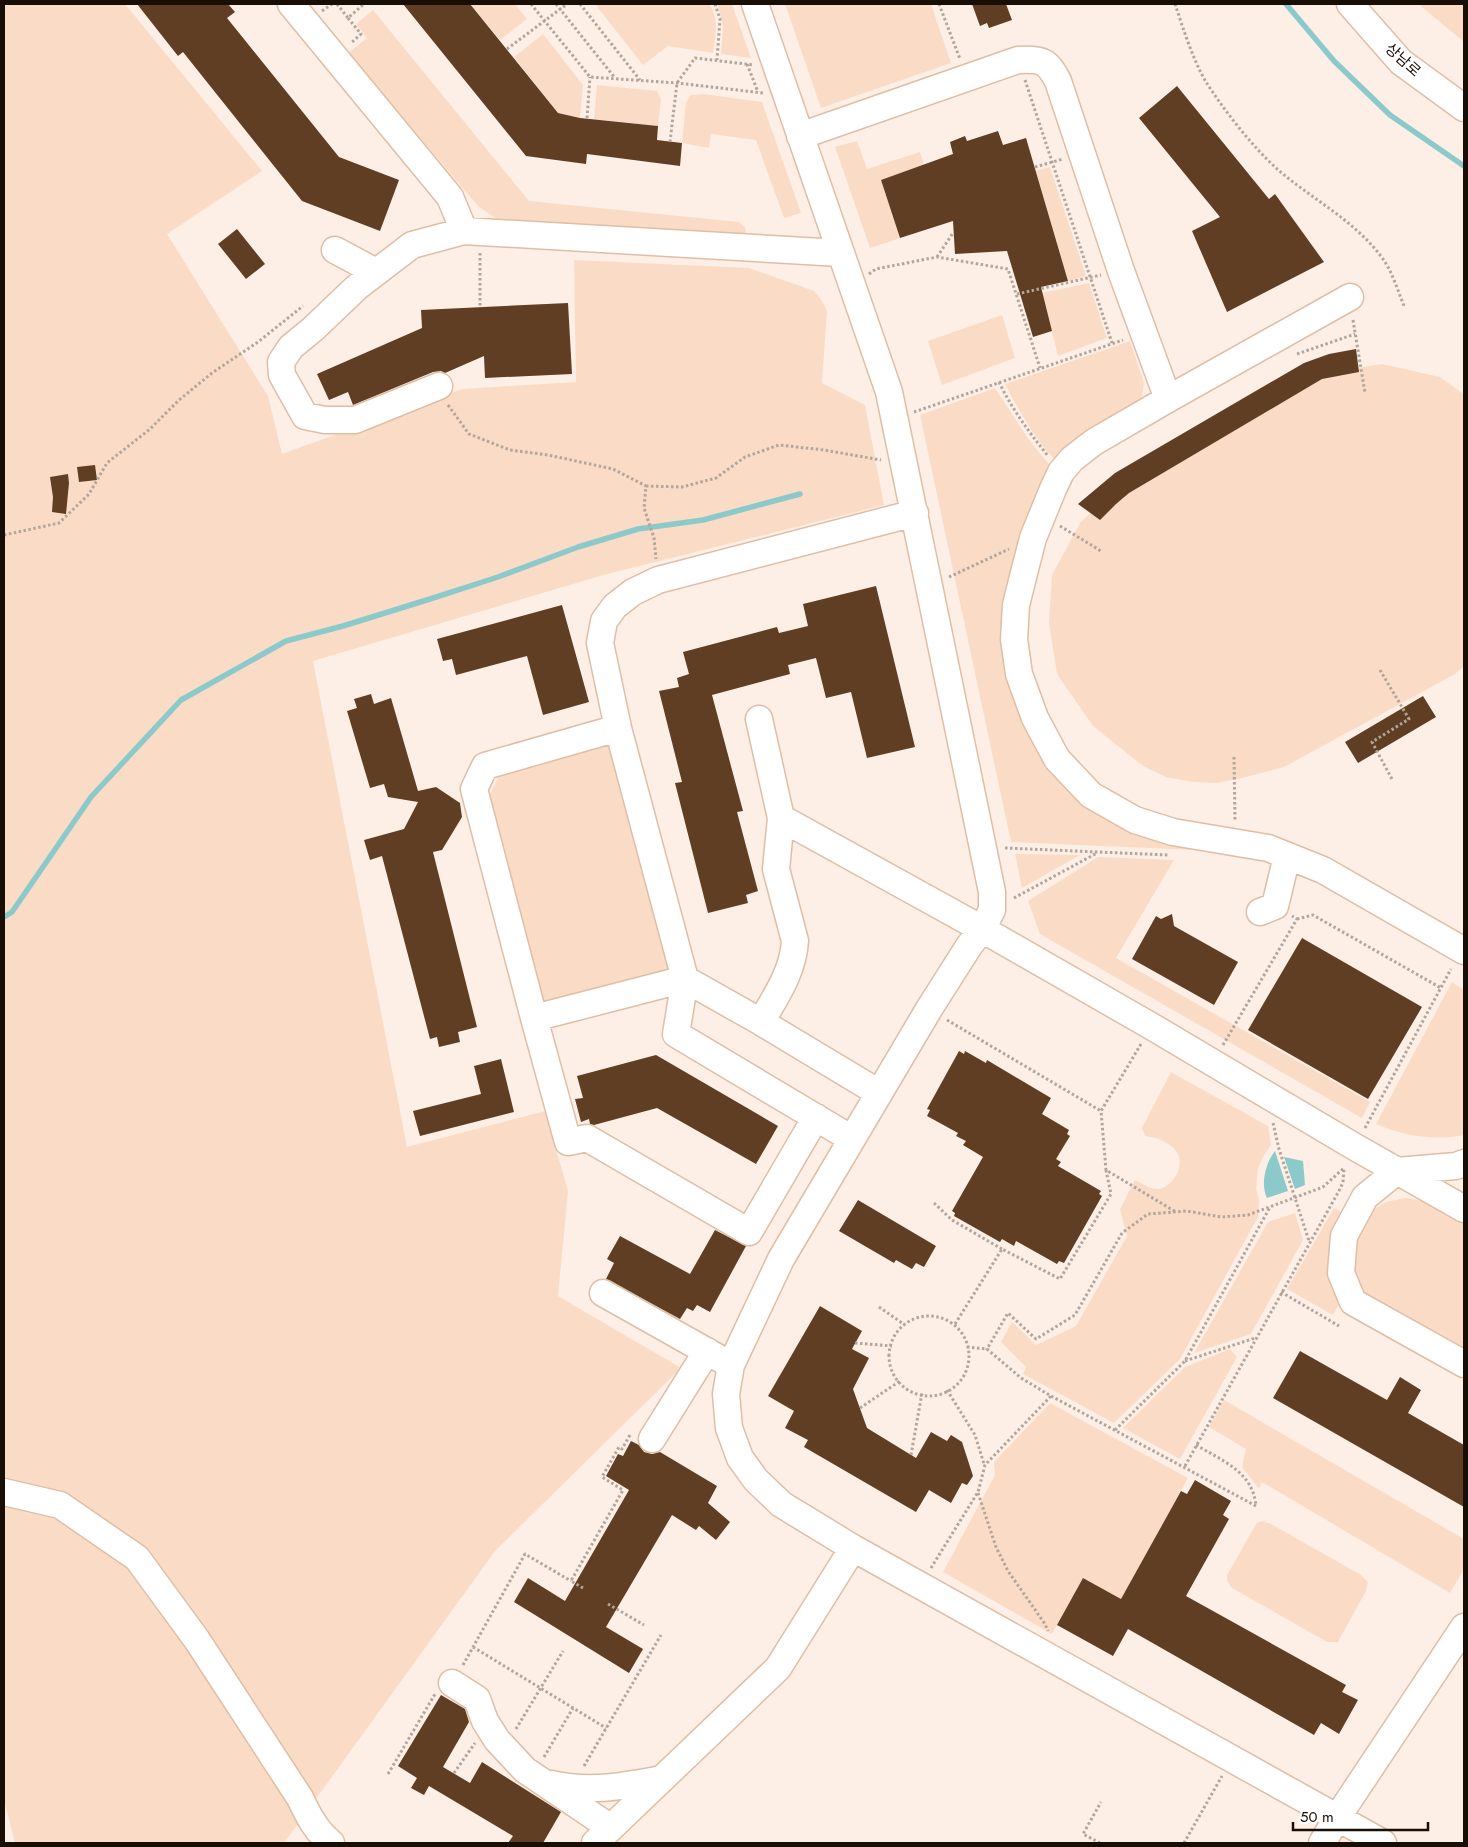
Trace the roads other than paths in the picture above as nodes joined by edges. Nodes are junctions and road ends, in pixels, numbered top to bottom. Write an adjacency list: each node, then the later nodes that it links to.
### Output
1 (290, 4): 6 (street)
2 (755, 4): 5 (street)
3 (1350, 4): 4 (street, 상남로)
4 (1464, 108)
5 (800, 136): 8 (street); 12 (street)
6 (472, 232): 8 (street); 9 (street)
7 (335, 250): 9 (street)
8 (840, 253): 13 (street)
9 (376, 272): 11 (street)
10 (1350, 297): 12 (street)
11 (439, 386)
12 (1168, 399): 17 (street)
13 (915, 513): 15 (street); 19 (street)
14 (758, 719): 16 (street)
15 (618, 728): 21 (street); 22 (street)
16 (781, 818): 19 (street); 23 (street)
17 (1287, 856): 18 (street); 20 (street)
18 (1267, 909)
19 (987, 919): 24 (street); 28 (street)
20 (1463, 950)
21 (684, 979): 22 (street); 23 (street); 25 (street)
22 (534, 1018): 25 (street)
23 (761, 1022): 24 (street)
24 (879, 1093): 26 (street)
25 (816, 1117): 26 (street)
26 (852, 1139): 33 (street)
27 (1464, 1163): 28 (street)
28 (1397, 1171): 29 (street); 32 (street)
29 (1464, 1208)
30 (603, 1294): 31 (street)
31 (706, 1351): 33 (street); 34 (street)
32 (1464, 1364)
33 (731, 1365): 36 (street)
34 (652, 1438)
35 (4, 1492): 43 (street)
36 (853, 1548): 40 (street); 41 (street)
37 (1464, 1627): 41 (street)
38 (452, 1683): 39 (street)
39 (538, 1778): 40 (street); 42 (street)
40 (662, 1779): 42 (street)
41 (1337, 1818): 44 (street); 45 (street)
42 (603, 1836)
43 (331, 1843)
44 (1322, 1843)
45 (1383, 1843)

